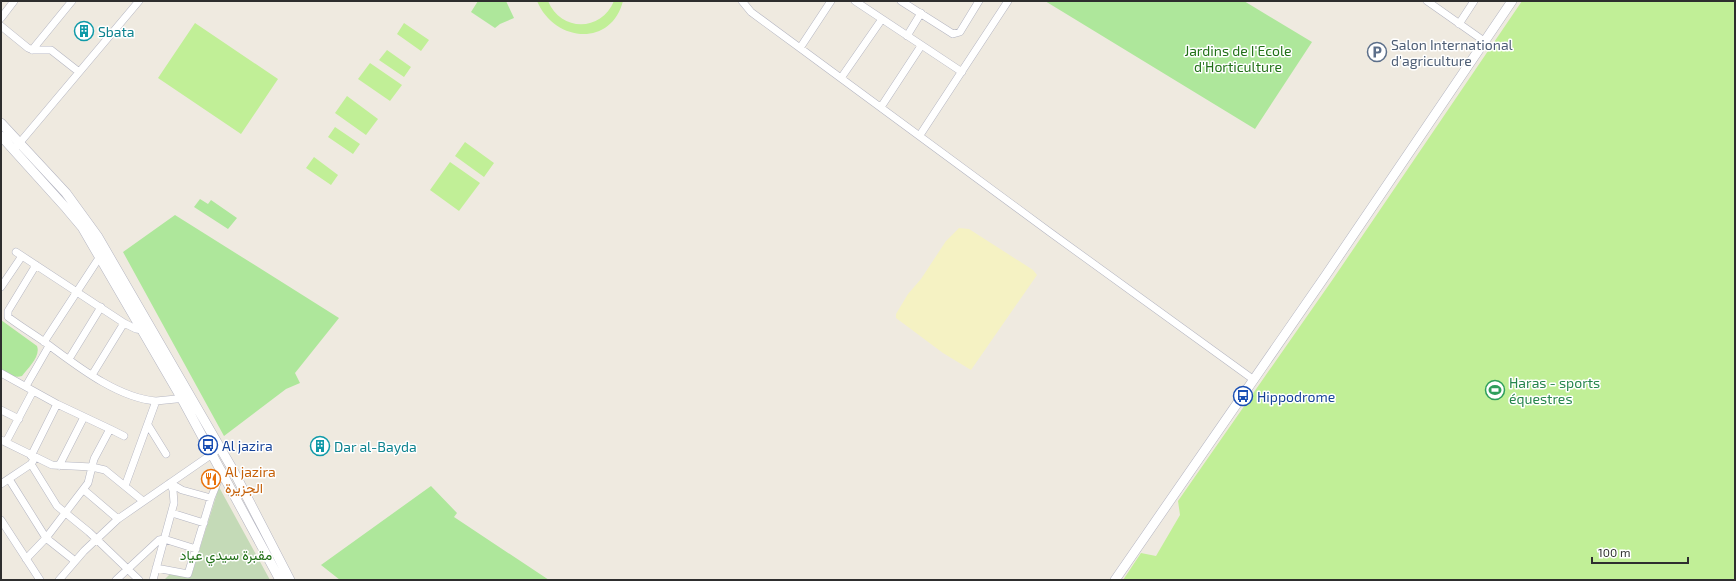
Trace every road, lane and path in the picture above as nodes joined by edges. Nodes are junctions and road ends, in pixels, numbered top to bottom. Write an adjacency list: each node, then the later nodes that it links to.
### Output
1 (14, 1): 14 (street)
2 (72, 1): 22 (street)
3 (138, 1): 23 (street)
4 (742, 1): 21 (street)
5 (831, 1): 21 (street)
6 (855, 1): 15 (street)
7 (901, 1): 13 (street)
8 (979, 1): 13 (street)
9 (1008, 1): 24 (street)
10 (1427, 1): 16 (street)
11 (1474, 1): 16 (street)
12 (1512, 1): 19 (main road)
13 (921, 14): 18 (street)
14 (2, 17)
15 (882, 19): 18 (street); 25 (street)
16 (1459, 24): 19 (street)
17 (1, 26): 22 (street)
18 (907, 36): 20 (street)
19 (1484, 41): 42 (main road)
20 (922, 46): 24 (street); 26 (street)
21 (800, 48): 25 (street)
22 (32, 50): 23 (street)
23 (79, 72): 30 (street)
24 (962, 72): 28 (street)
25 (841, 78): 26 (street)
26 (881, 107): 28 (street)
27 (1, 122): 30 (main road)
28 (920, 135): 42 (street)
29 (1, 136): 30 (main road)
30 (17, 146): 31 (main road); 45 (main road)
31 (101, 259): 34 (street); 37 (main road)
32 (36, 265): 33 (street); 34 (street); 38 (street)
33 (1, 288)
34 (77, 292): 35 (street); 38 (street)
35 (100, 307): 36 (street); 39 (street)
36 (124, 323): 37 (street); 41 (street)
37 (143, 330): 45 (main road)
38 (47, 344): 39 (street); 43 (street)
39 (68, 359): 41 (street)
40 (1, 373): 43 (street)
41 (92, 375): 46 (street)
42 (1254, 380): 90 (main road)
43 (26, 386): 44 (street)
44 (33, 390): 47 (street); 50 (street)
45 (187, 398): 46 (street); 55 (main road)
46 (156, 401): 51 (street)
47 (57, 404): 49 (street); 57 (street)
48 (1, 410): 50 (street)
49 (84, 417): 52 (street); 58 (street)
50 (19, 419): 54 (street)
51 (148, 425): 56 (street); 64 (street)
52 (110, 429): 53 (street); 59 (street)
53 (124, 436)
54 (3, 441): 57 (street)
55 (217, 451): 60 (main road); 62 (street); 89 (main road)
56 (166, 454)
57 (32, 459): 58 (street); 61 (street); 68 (street)
58 (59, 466): 59 (street)
59 (92, 467): 64 (street); 65 (street)
60 (222, 471): 66 (street); 88 (main road)
61 (9, 479): 63 (street); 73 (street)
62 (170, 483): 66 (street); 67 (street); 69 (street)
63 (1, 484)
64 (125, 486): 67 (street)
65 (84, 490): 68 (street); 70 (street)
66 (211, 498): 72 (street)
67 (143, 501): 70 (street)
68 (65, 512): 73 (street); 75 (street)
69 (172, 513): 72 (street); 74 (street)
70 (118, 519): 75 (street)
71 (1, 520): 79 (street)
72 (204, 523): 77 (street)
73 (46, 538): 79 (street); 80 (street)
74 (164, 539): 76 (street); 77 (street); 78 (street)
75 (96, 540): 80 (street); 82 (street)
76 (149, 549): 78 (street); 82 (street)
77 (196, 549): 81 (street)
78 (159, 555): 81 (street)
79 (26, 558): 83 (street)
80 (75, 561): 84 (street)
81 (156, 568): 87 (street)
82 (127, 569): 85 (street); 86 (street)
83 (40, 580)
84 (59, 580)
85 (116, 580)
86 (139, 580)
87 (152, 580)
88 (280, 580)
89 (290, 580)
90 (1115, 580)

